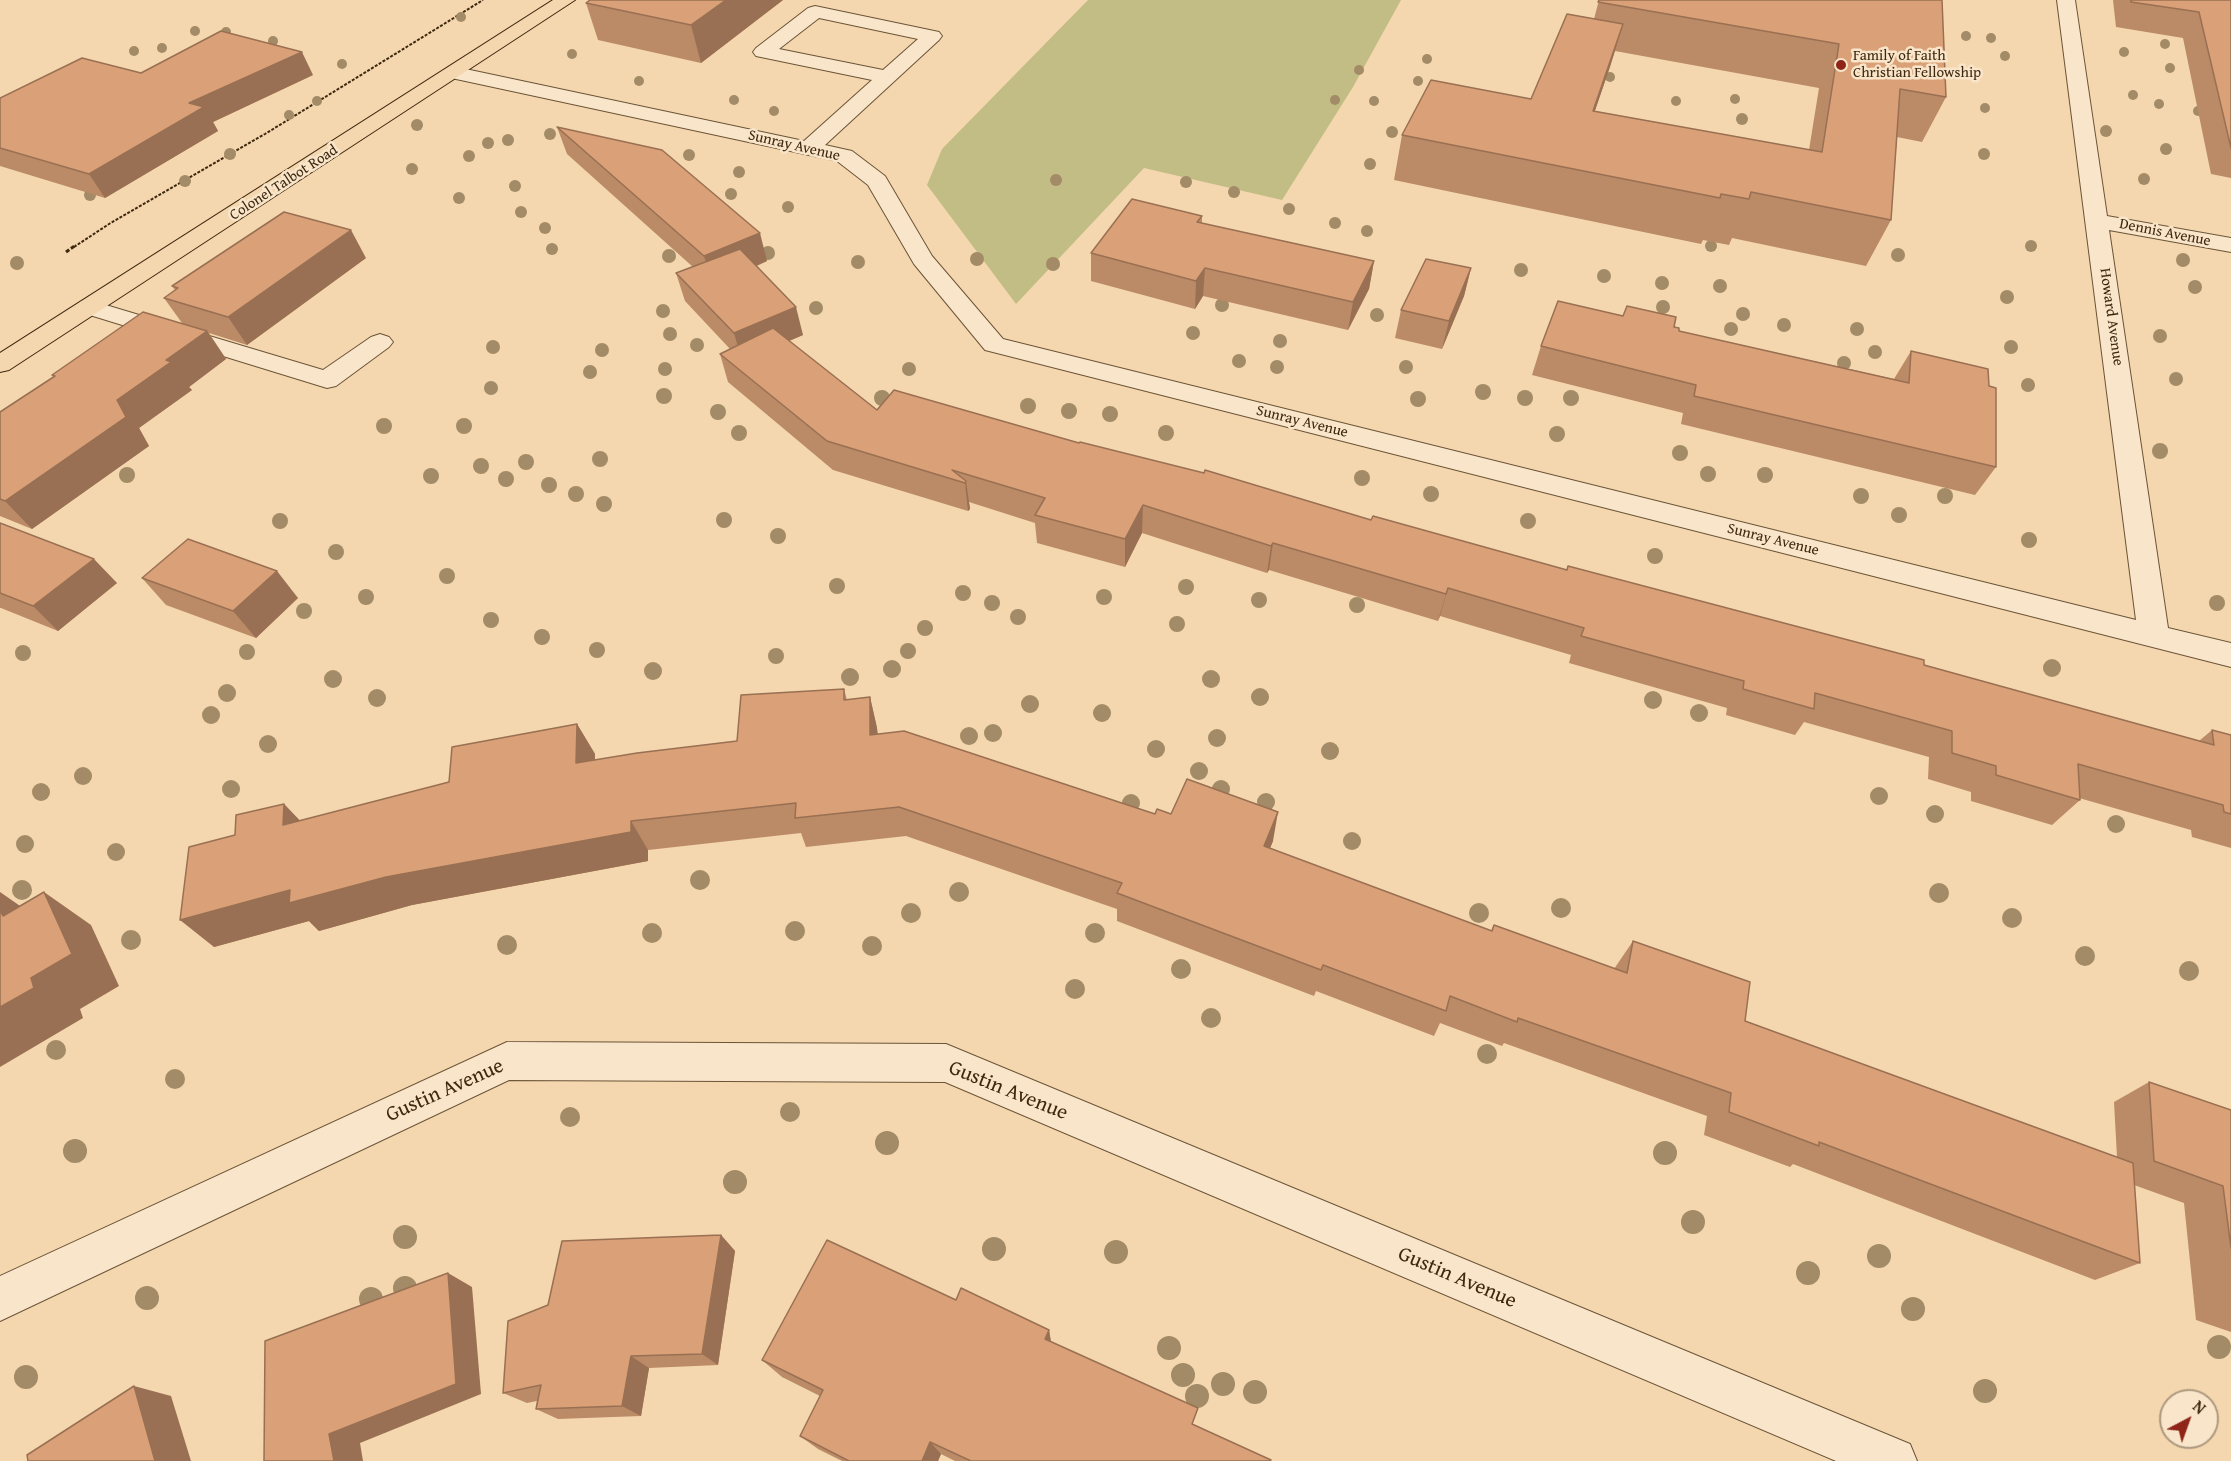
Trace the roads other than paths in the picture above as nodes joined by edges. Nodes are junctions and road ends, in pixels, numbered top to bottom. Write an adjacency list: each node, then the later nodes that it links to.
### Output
1 (566, 0): 3 (main road, Colonel Talbot Road)
2 (2066, 0): 6 (street, Howard Avenue)
3 (456, 73): 5 (street, Sunray Avenue); 8 (main road, Colonel Talbot Road)
4 (887, 77): 4 (street); 5 (street)
5 (808, 148): 11 (street, Sunray Avenue)
6 (2098, 221): 7 (street, Dennis Avenue); 11 (street, Howard Avenue)
7 (2231, 246)
8 (89, 307): 9 (street); 10 (main road, Colonel Talbot Road)
9 (380, 342)
10 (0, 363)
11 (2154, 635): 12 (street, Sunray Avenue)
12 (2231, 655)
13 (0, 1299): 14 (street, Gustin Avenue)
14 (1893, 1461)

